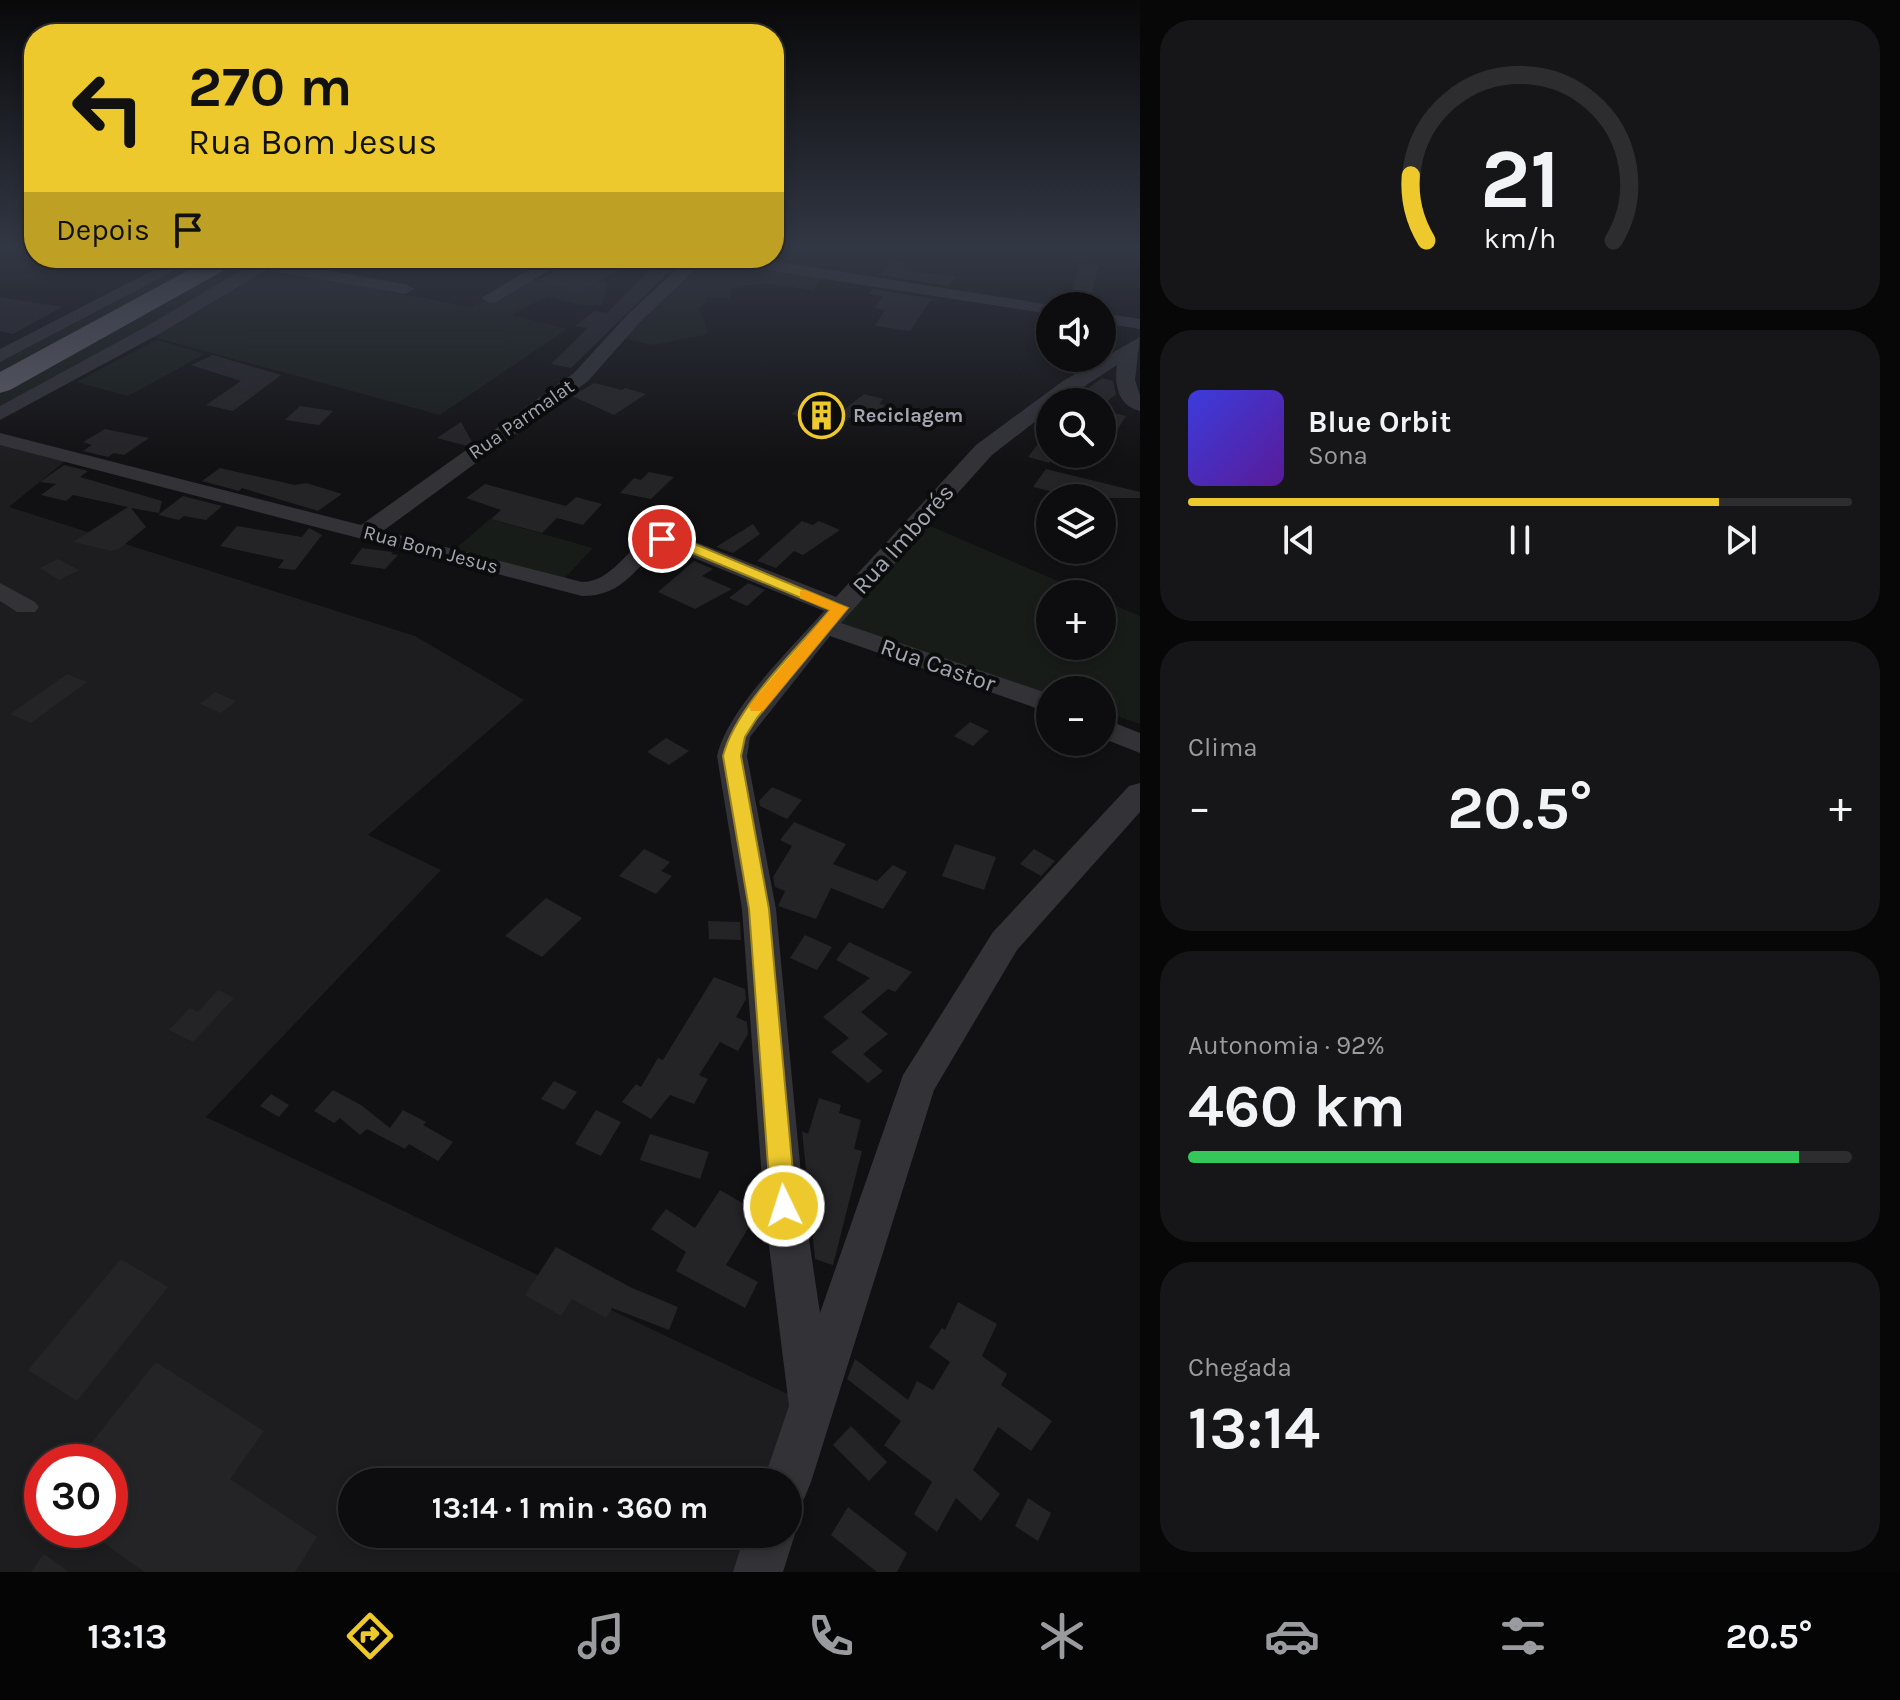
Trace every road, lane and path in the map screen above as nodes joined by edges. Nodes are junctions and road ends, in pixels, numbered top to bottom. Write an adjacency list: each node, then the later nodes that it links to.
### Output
1 (69, 320): 7 (street)
2 (116, 320): 8 (highway)
3 (166, 320): 10 (street)
4 (632, 320): 13 (street, Rua Parmalat)
5 (1116, 326): 6 (street)
6 (1137, 339): 9 (street); 16 (street, Rua Imborés)
7 (0, 356)
8 (0, 384)
9 (1134, 400): 11 (street)
10 (0, 414)
11 (1140, 421)
12 (0, 439): 13 (street, Rua Bom Jesus)
13 (366, 532): 16 (street, Rua Bom Jesus)
14 (0, 590): 15 (street)
15 (26, 607)
16 (832, 617): 17 (street, Rua Castor); 21 (street, Rua Imborés)
17 (1036, 698)
18 (1116, 733): 19 (street)
19 (1140, 744)
20 (1140, 793): 21 (street)
21 (811, 1405): 22 (street)
22 (791, 1468)
23 (766, 1548): 24 (street)
24 (758, 1572)

